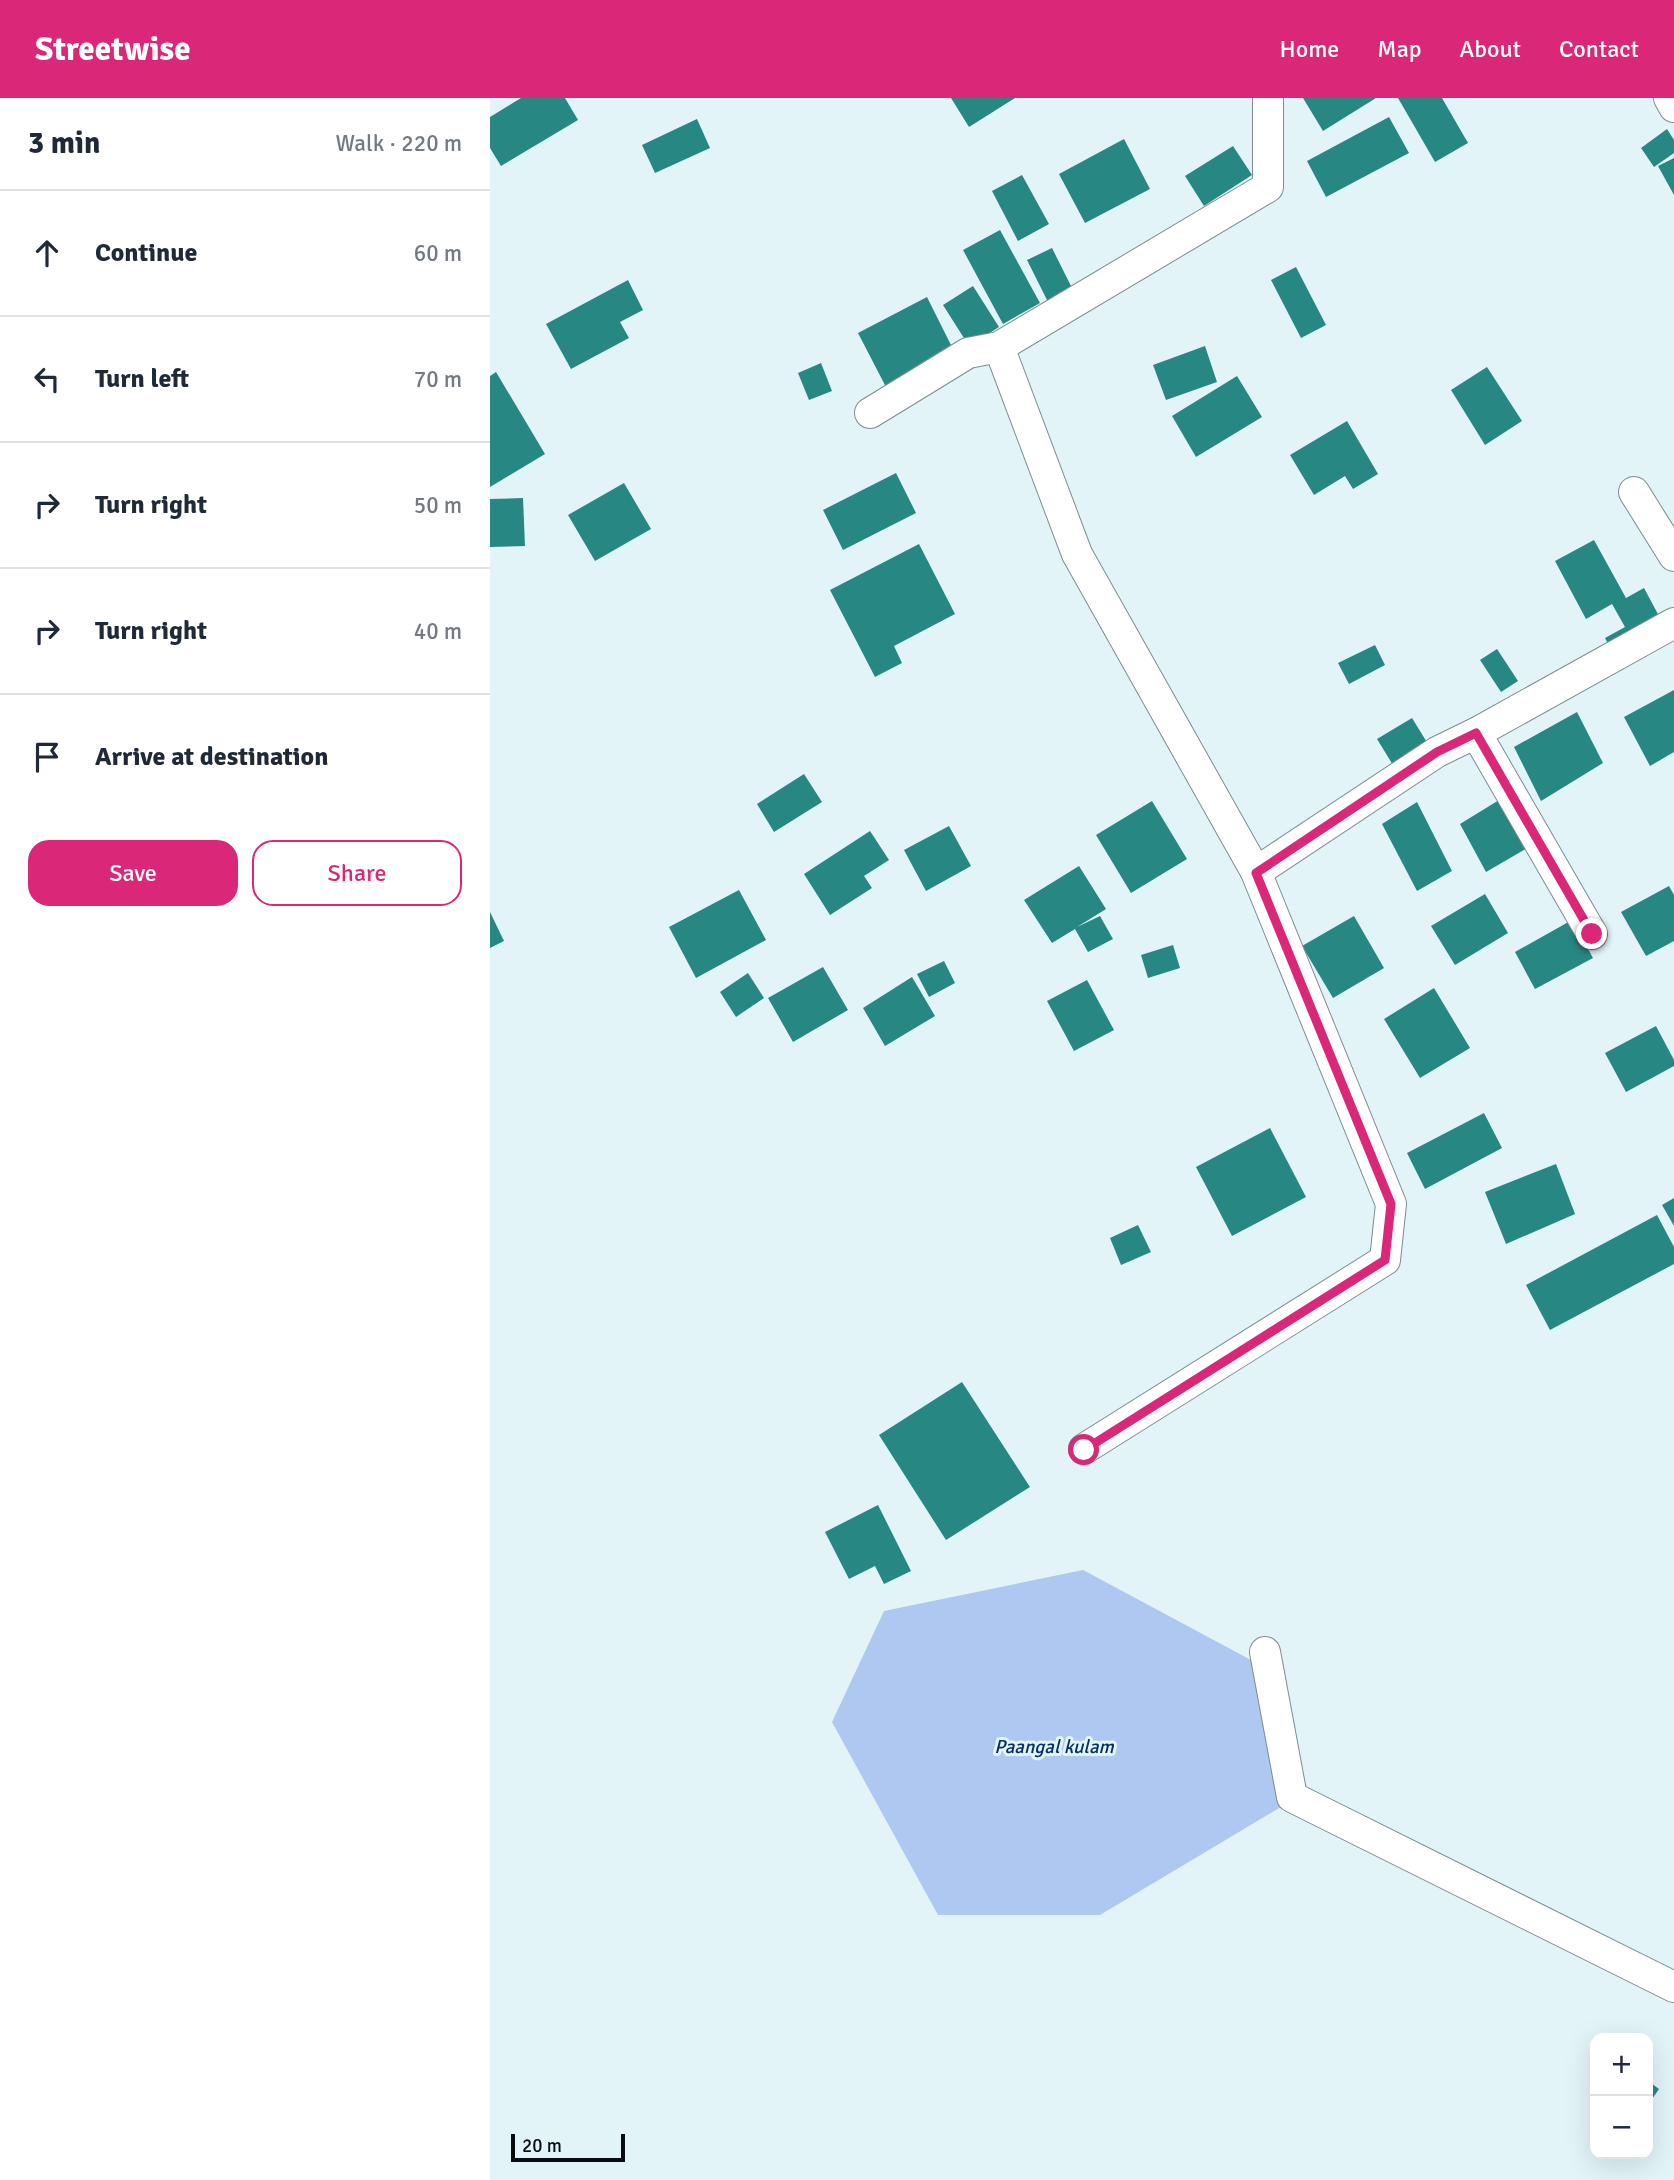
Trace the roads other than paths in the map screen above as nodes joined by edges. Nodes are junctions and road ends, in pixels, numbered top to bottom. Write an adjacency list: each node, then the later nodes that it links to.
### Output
1 (1268, 98): 4 (street)
2 (1669, 98): 3 (street)
3 (1674, 107)
4 (999, 347): 5 (street); 10 (street)
5 (870, 413)
6 (1634, 492): 7 (street)
7 (1674, 556)
8 (1674, 623): 9 (street)
9 (1476, 733): 10 (street); 11 (street)
10 (1256, 873): 12 (street)
11 (1592, 934)
12 (1084, 1450)
13 (1265, 1652): 14 (street)
14 (1674, 1987)

